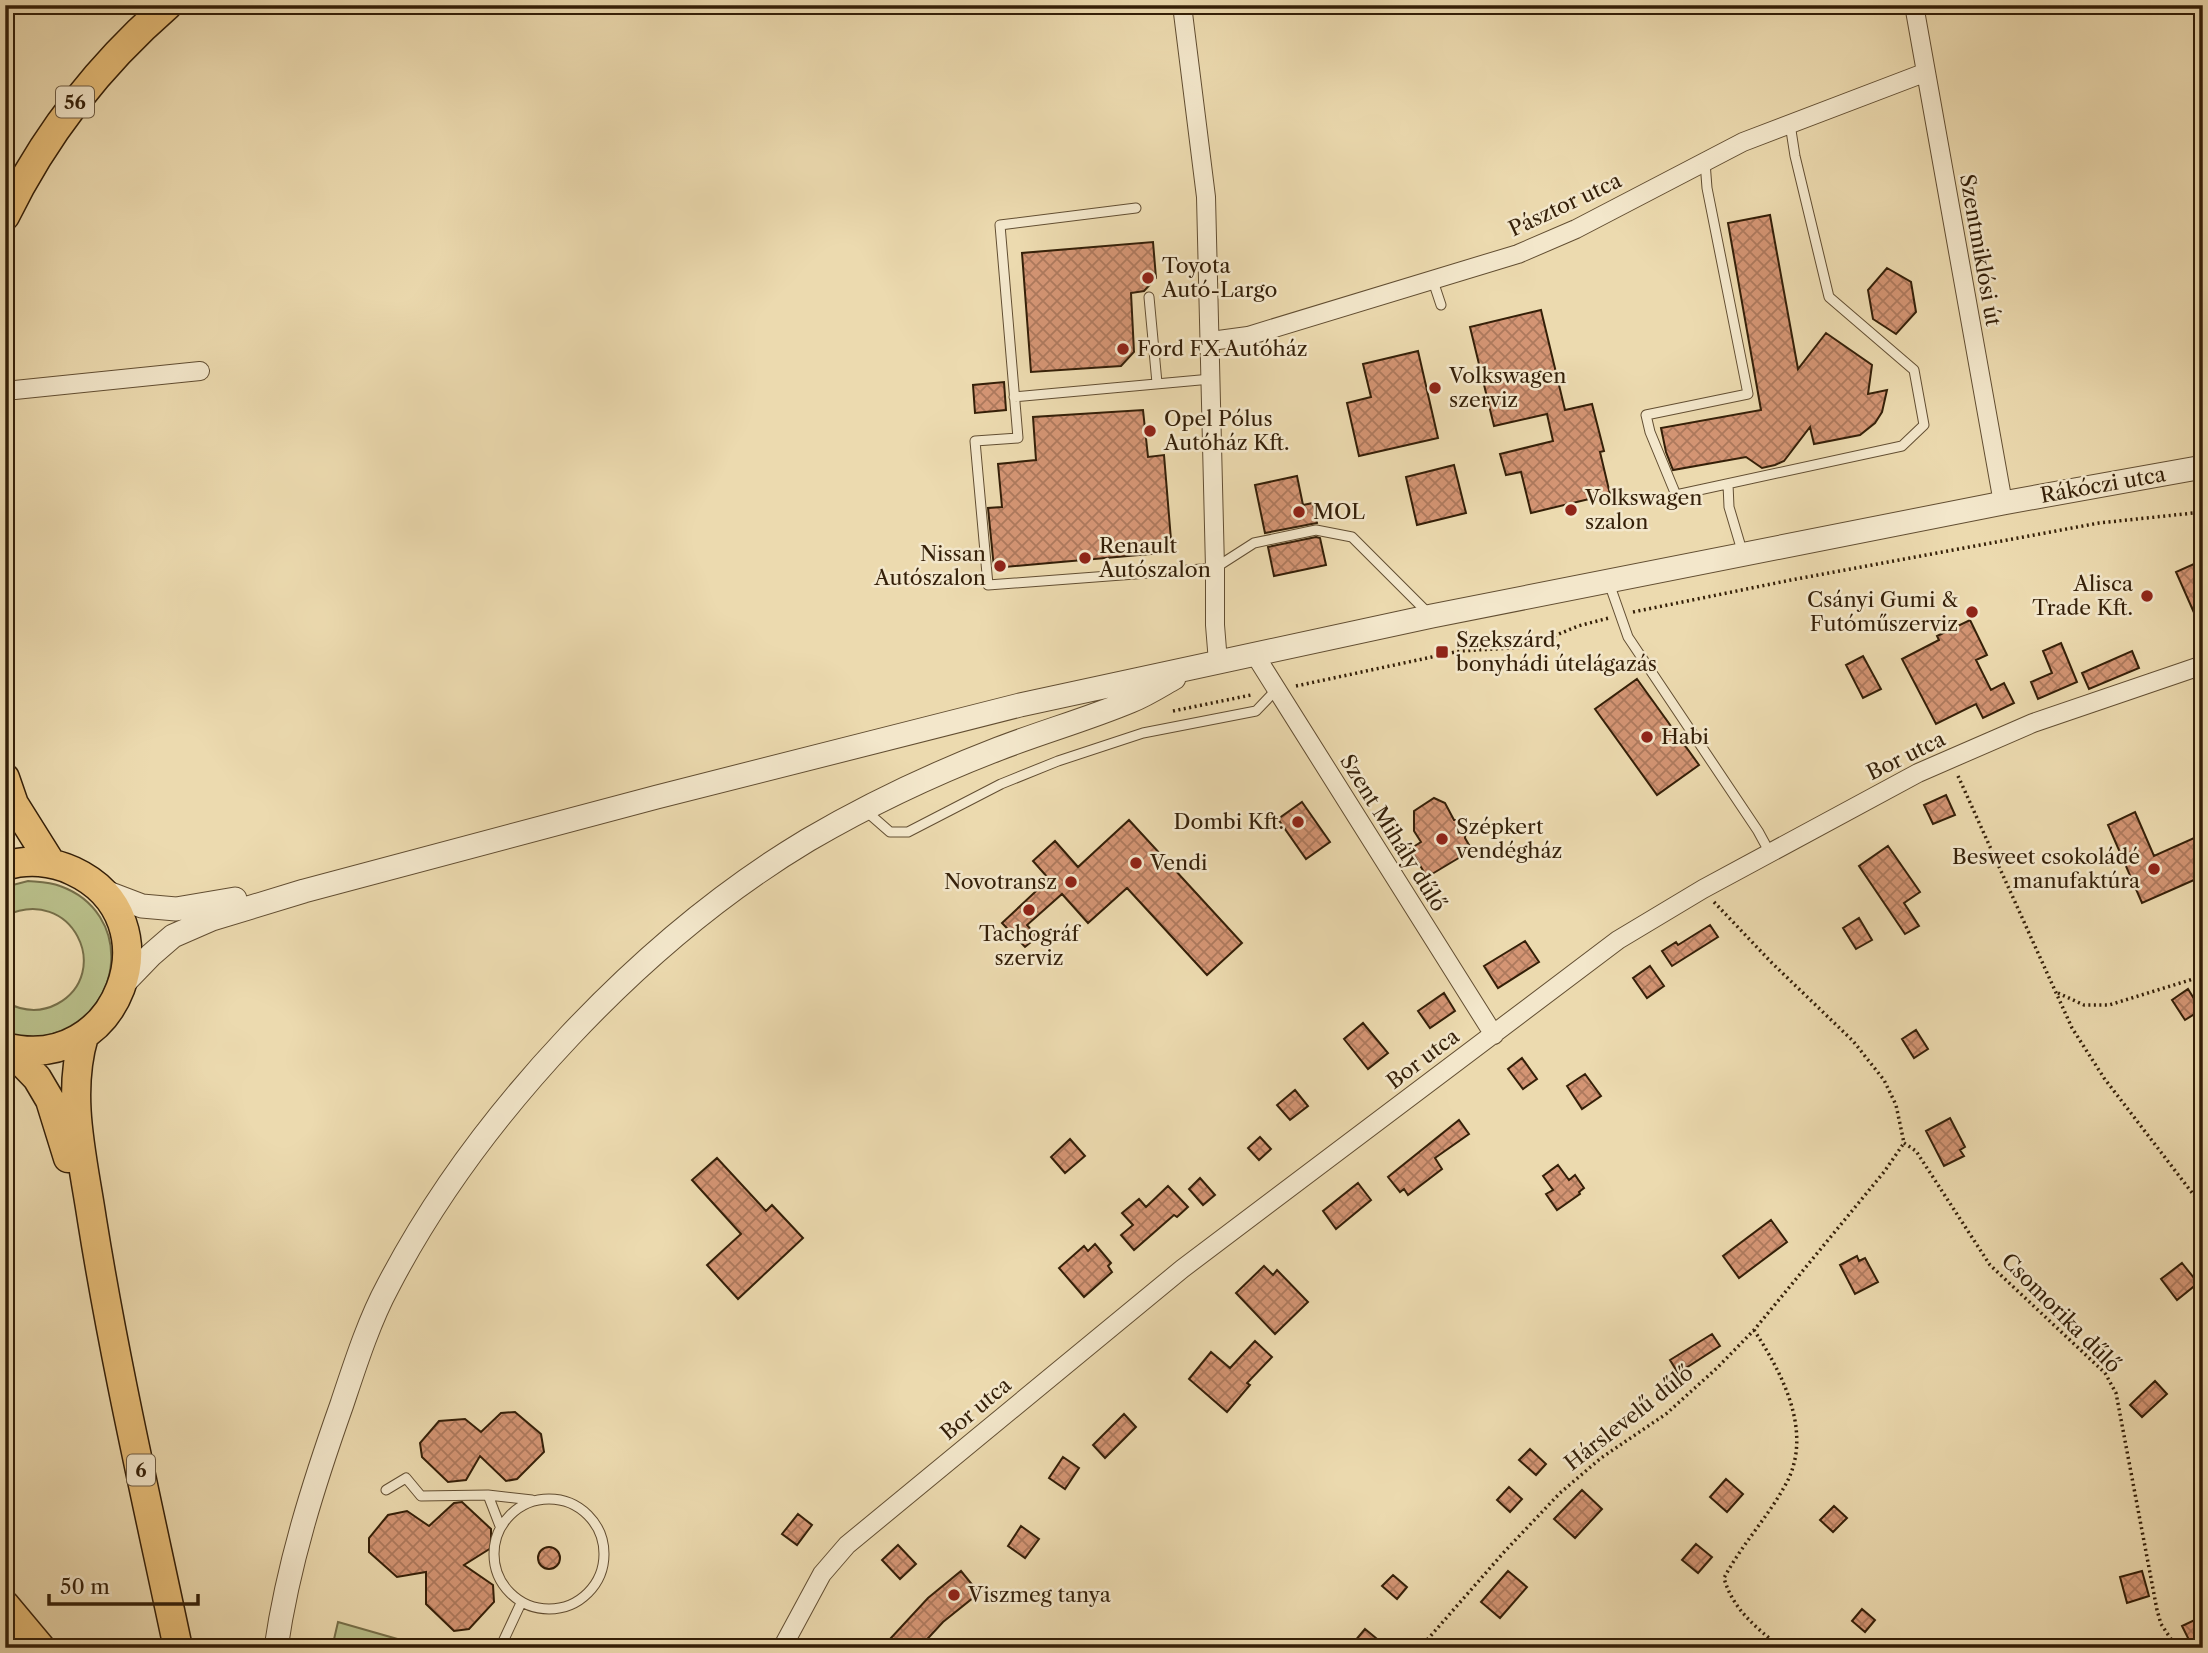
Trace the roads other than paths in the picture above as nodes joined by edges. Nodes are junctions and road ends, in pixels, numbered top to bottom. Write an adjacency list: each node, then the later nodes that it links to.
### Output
1 (168, 5): 8 (main road, 56)
2 (1182, 5): 12 (street)
3 (1914, 5): 4 (street, Szentmiklósi út)
4 (1924, 73): 5 (street, Pásztor utca); 20 (street, Szentmiklósi út)
5 (1790, 124): 6 (street, Pásztor utca); 19 (lane)
6 (1705, 162): 9 (street, Pásztor utca); 19 (lane)
7 (1136, 208): 17 (lane)
8 (5, 216)
9 (1432, 278): 11 (lane); 12 (street, Pásztor utca)
10 (1149, 297): 15 (lane)
11 (1441, 304)
12 (1211, 341): 14 (street)
13 (201, 371): 16 (street)
14 (1212, 379): 15 (lane); 22 (street)
15 (1157, 383): 17 (lane)
16 (5, 391)
17 (1014, 397): 22 (lane)
18 (2203, 467): 20 (street, Rákóczi utca)
19 (1728, 484): 21 (lane)
20 (2003, 503): 21 (street, Rákóczi utca)
21 (1743, 554): 23 (street, Rákóczi utca)
22 (1215, 568): 24 (lane); 26 (street)
23 (1608, 581): 24 (street, Rákóczi utca); 31 (lane)
24 (1432, 616): 25 (street, Rákóczi utca)
25 (1255, 655): 26 (street, Rákóczi utca); 28 (street, Szent Mihály dűlő)
26 (1208, 664): 30 (street); 35 (street, Rákóczi utca)
27 (2203, 665): 31 (street, Bor utca)
28 (1276, 690): 30 (lane); 37 (street, Szent Mihály dűlő)
29 (5, 778): 32 (main road)
30 (865, 810): 49 (street)
31 (1770, 853): 37 (street, Bor utca)
32 (51, 863): 33 (main road, 6); 34 (main road, 6)
33 (5, 866)
34 (100, 890): 35 (street); 36 (main road, 6)
35 (304, 891): 36 (street)
36 (123, 984): 38 (main road, 6)
37 (1494, 1035): 51 (street, Bor utca)
38 (84, 1036): 39 (main road, 6); 40 (main road, 6)
39 (7, 1047): 40 (main road, 6)
40 (104, 1293): 48 (main road, 6)
41 (386, 1490): 42 (lane)
42 (488, 1496): 43 (lane); 44 (lane)
43 (534, 1500): 44 (lane); 45 (lane)
44 (500, 1526): 45 (lane)
45 (521, 1603): 50 (lane)
46 (5, 1605): 47 (main road)
47 (41, 1648)
48 (178, 1648)
49 (276, 1648)
50 (500, 1648)
51 (782, 1648)

